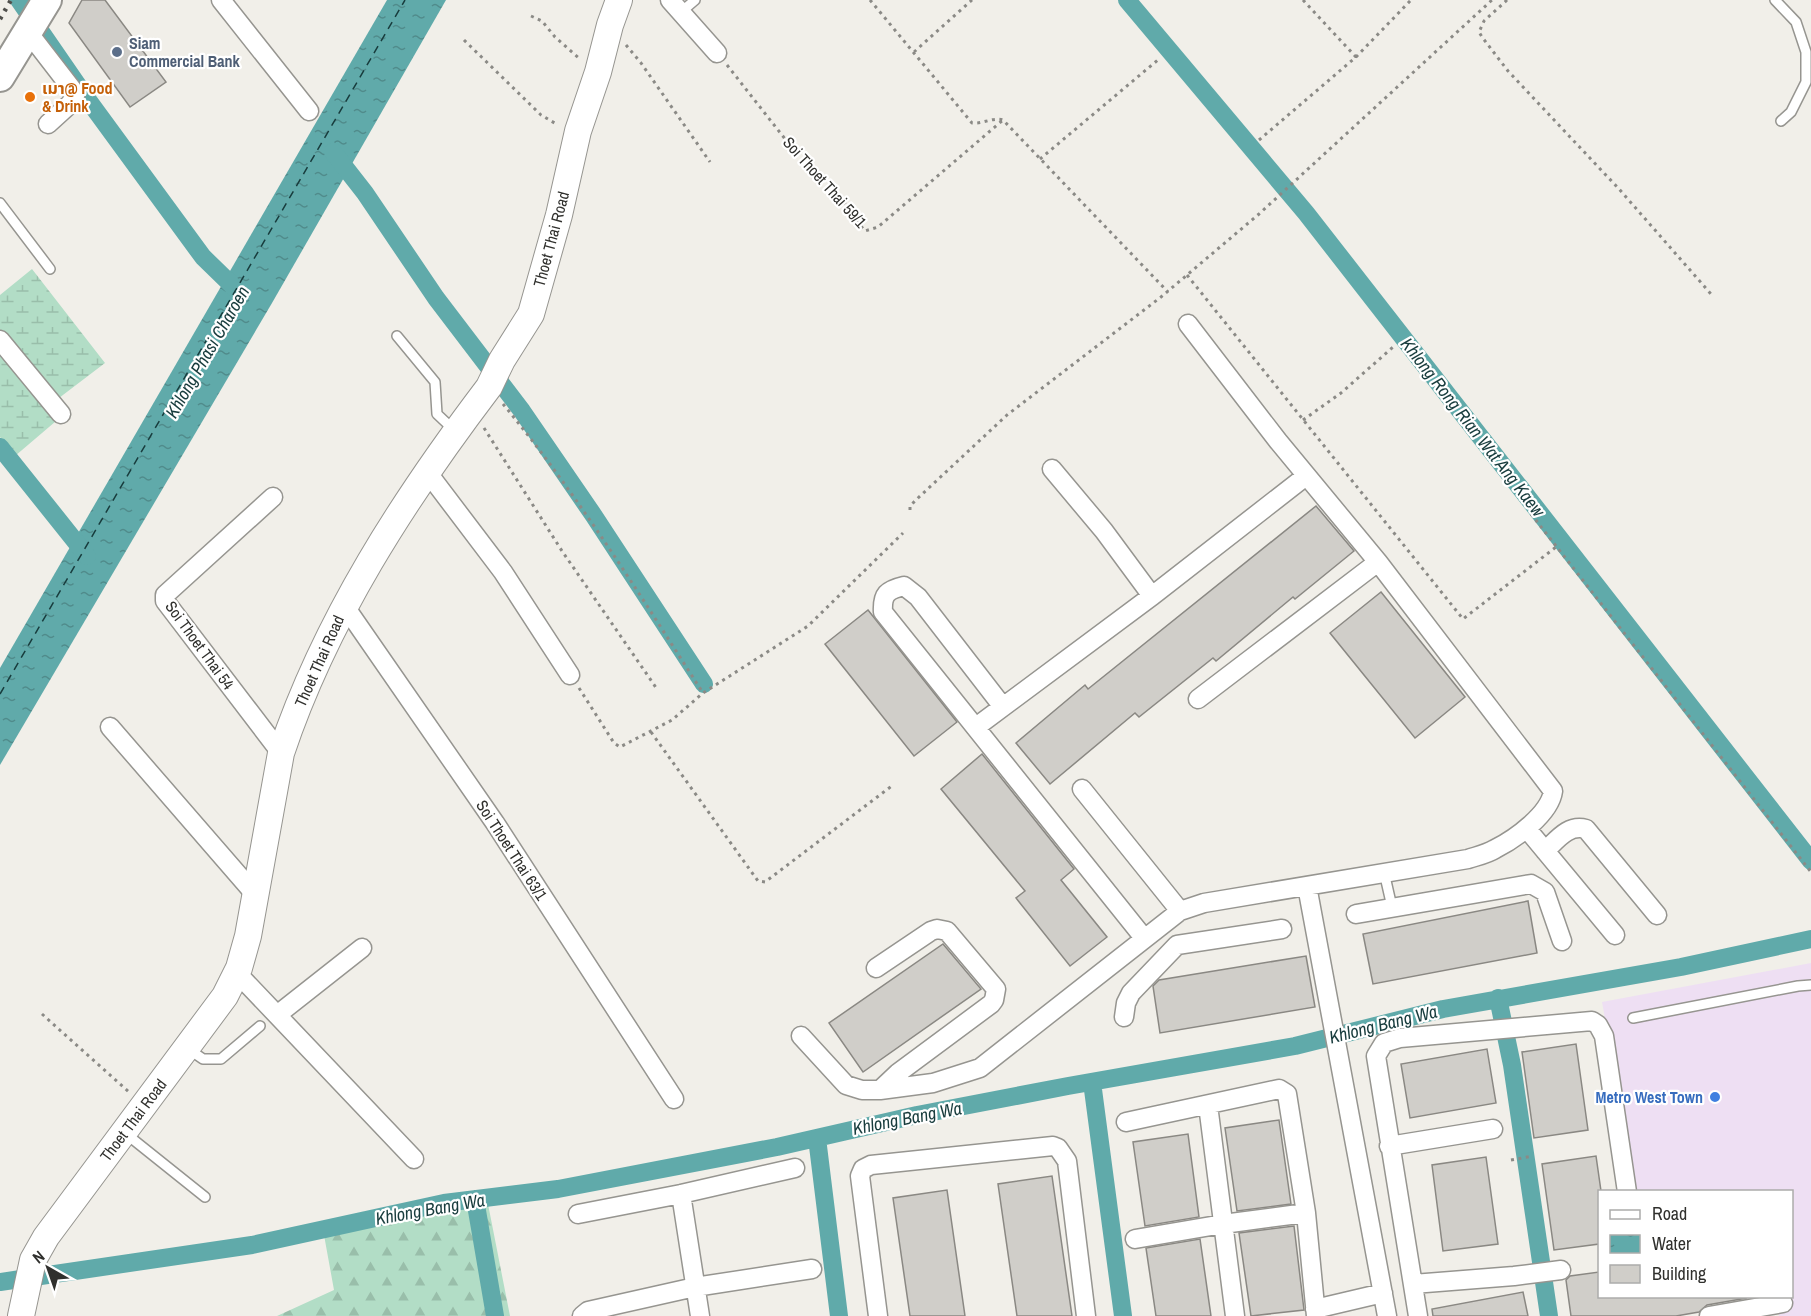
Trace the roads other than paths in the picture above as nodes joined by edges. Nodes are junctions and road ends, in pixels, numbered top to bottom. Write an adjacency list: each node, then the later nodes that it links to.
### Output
1 (47, 0): 6 (main road)
2 (221, 0): 9 (street)
3 (619, 0): 18 (main road, Thoet Thai Road)
4 (1775, 0): 10 (lane)
5 (682, 4): 7 (street)
6 (28, 32): 8 (main road); 11 (street)
7 (717, 52)
8 (0, 77)
9 (309, 111)
10 (1781, 121)
11 (48, 124)
12 (0, 203): 13 (lane)
13 (50, 269)
14 (1188, 324): 21 (street)
15 (397, 336): 18 (lane)
16 (0, 340): 17 (street)
17 (61, 414)
18 (456, 432): 20 (main road, Thoet Thai Road)
19 (1052, 469): 24 (street)
20 (428, 473): 25 (main road, Thoet Thai Road); 26 (street)
21 (1306, 476): 23 (street); 24 (street)
22 (273, 497): 31 (street, Soi Thoet Thai 54)
23 (1378, 562): 27 (street); 33 (street)
24 (1152, 596): 28 (street)
25 (344, 605): 31 (main road, Thoet Thai Road); 58 (street, Soi Thoet Thai 63/1)
26 (570, 675)
27 (1198, 699)
28 (1003, 707): 30 (street); 30 (street)
29 (110, 727): 37 (street)
30 (975, 727): 45 (street)
31 (280, 753): 37 (main road, Thoet Thai Road)
32 (1082, 789): 39 (street)
33 (1527, 829): 34 (street); 35 (street)
34 (1545, 851): 41 (street); 44 (street)
35 (1384, 872): 36 (street); 38 (lane)
36 (1307, 886): 39 (street); 77 (street)
37 (255, 893): 49 (main road, Thoet Thai Road)
38 (1392, 907): 40 (street); 46 (street)
39 (1180, 911): 43 (street)
40 (1356, 914)
41 (1657, 915)
42 (1282, 929): 43 (street)
43 (1170, 934): 45 (street); 52 (street)
44 (1616, 935)
45 (1144, 938): 57 (street)
46 (1562, 941)
47 (362, 948): 51 (street)
48 (876, 968): 57 (street)
49 (237, 973): 51 (street); 56 (main road, Thoet Thai Road)
50 (1811, 985): 53 (lane)
51 (277, 1015): 64 (street)
52 (1124, 1017)
53 (1633, 1018)
54 (260, 1026): 56 (lane)
55 (801, 1036): 57 (street)
56 (187, 1048): 62 (main road, Thoet Thai Road)
57 (880, 1090)
58 (674, 1099)
59 (1208, 1105): 60 (street); 69 (street); 71 (street)
60 (1126, 1122)
61 (1493, 1129): 63 (street)
62 (124, 1132): 68 (lane); 79 (main road, Thoet Thai Road)
63 (1389, 1146): 66 (street); 75 (street)
64 (414, 1159)
65 (795, 1168): 67 (street)
66 (1628, 1190)
67 (681, 1194): 70 (street); 76 (street)
68 (205, 1197)
69 (1306, 1213): 71 (street); 80 (street)
70 (578, 1214)
71 (1223, 1224): 72 (street); 85 (street)
72 (1135, 1239)
73 (812, 1269): 76 (street)
74 (1555, 1271): 75 (street)
75 (1413, 1284): 87 (street)
76 (695, 1287): 81 (street); 82 (street)
77 (1383, 1293): 80 (street); 86 (street)
78 (1784, 1305): 88 (street)
79 (23, 1306)
80 (1316, 1312)
81 (582, 1316)
82 (700, 1316)
83 (878, 1316): 84 (street)
84 (1086, 1316)
85 (1235, 1316)
86 (1388, 1316)
87 (1418, 1316)
88 (1709, 1316)

